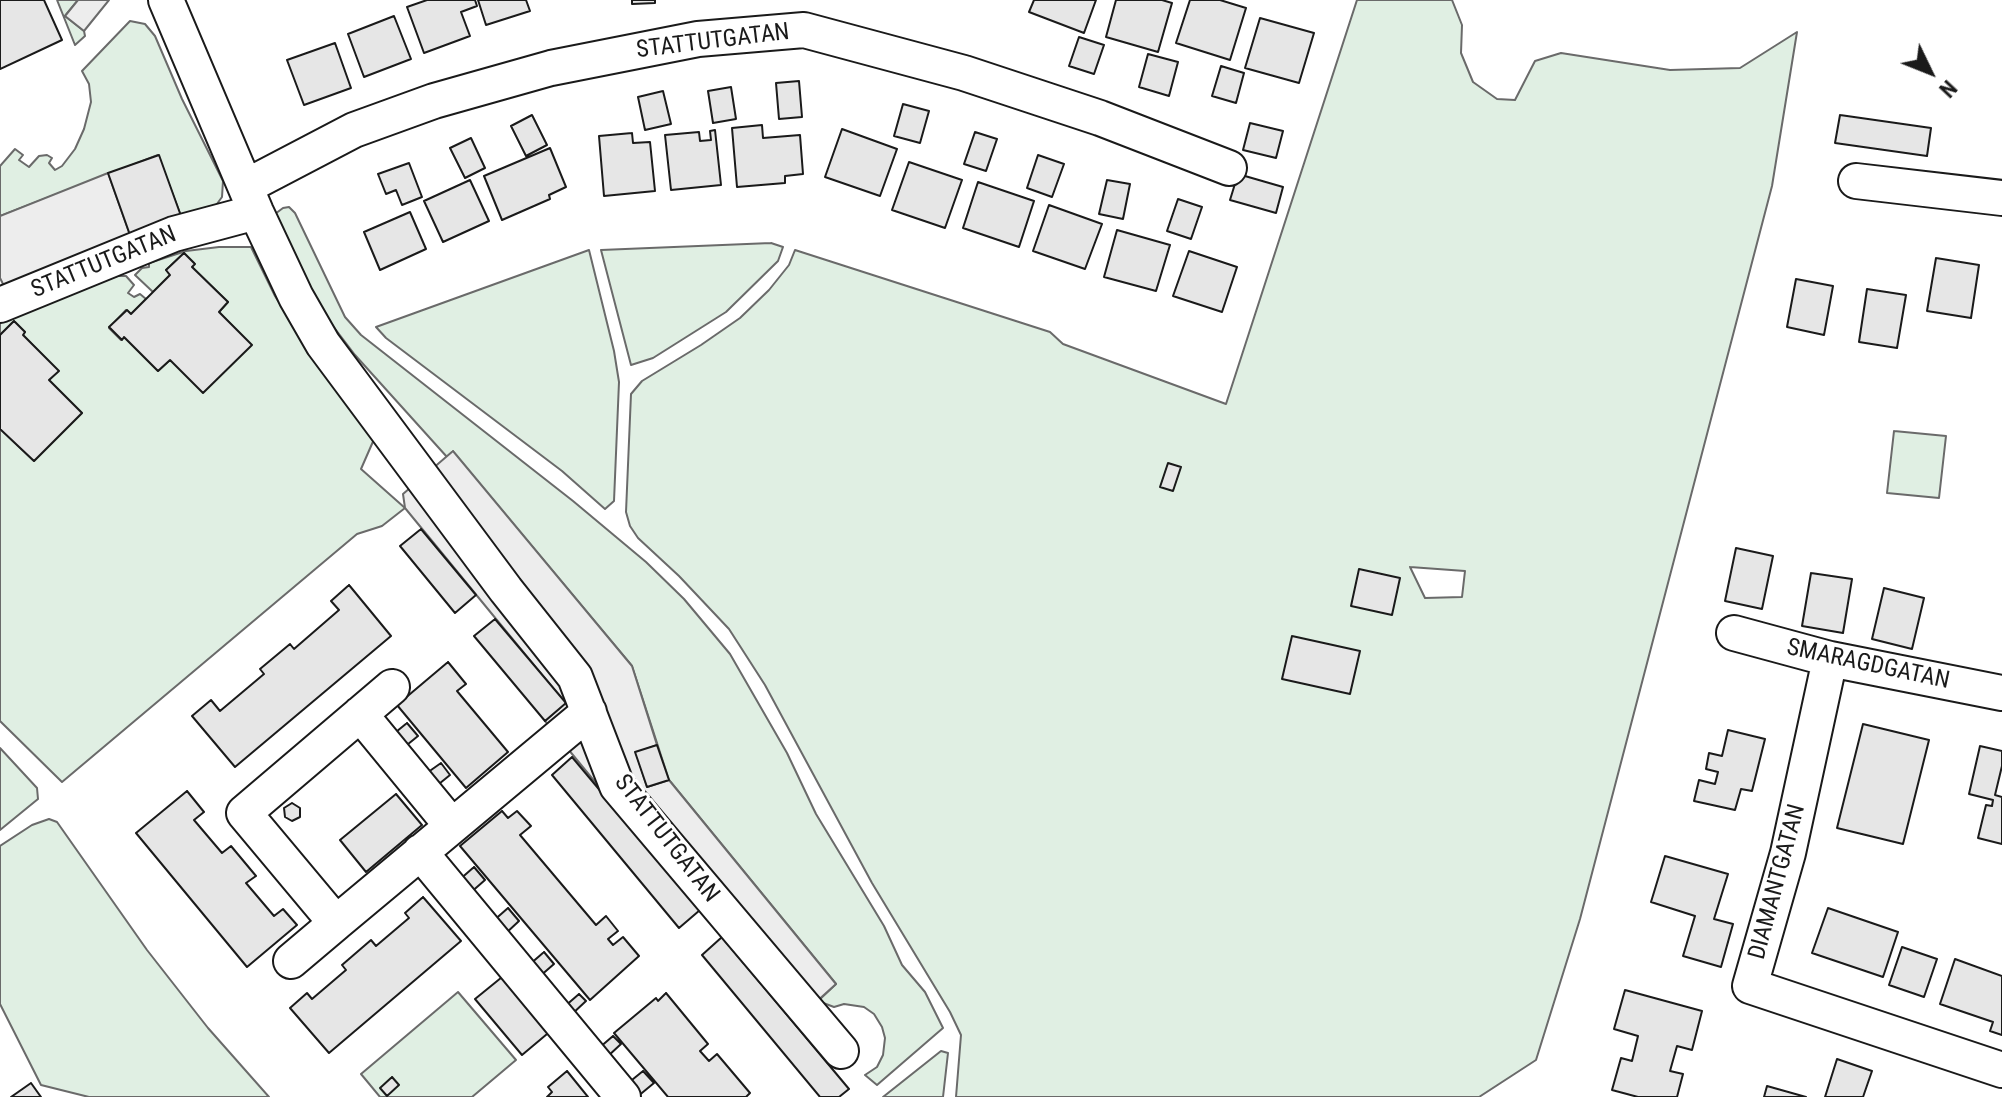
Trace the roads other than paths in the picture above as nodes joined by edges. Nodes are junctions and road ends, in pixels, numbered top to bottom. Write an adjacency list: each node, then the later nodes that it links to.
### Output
1 (166, 0): 5 (street, STATTUTGATAN)
2 (1229, 168): 5 (street, STATTUTGATAN)
3 (1856, 181): 4 (street)
4 (2002, 198)
5 (252, 199): 6 (street, STATTUTGATAN); 11 (street, STATTUTGATAN)
6 (0, 305)
7 (1734, 633): 8 (street, SMARAGDGATAN)
8 (1830, 659): 10 (street, SMARAGDGATAN); 18 (street, DIAMANTGATAN)
9 (392, 687): 12 (street)
10 (2002, 693)
11 (589, 712): 13 (street); 17 (street, STATTUTGATAN)
12 (360, 714): 13 (street); 15 (street)
13 (452, 826): 14 (street)
14 (420, 852): 15 (street); 19 (street)
15 (336, 923): 16 (street)
16 (291, 961)
17 (841, 1051)
18 (2002, 1070)
19 (623, 1097)

